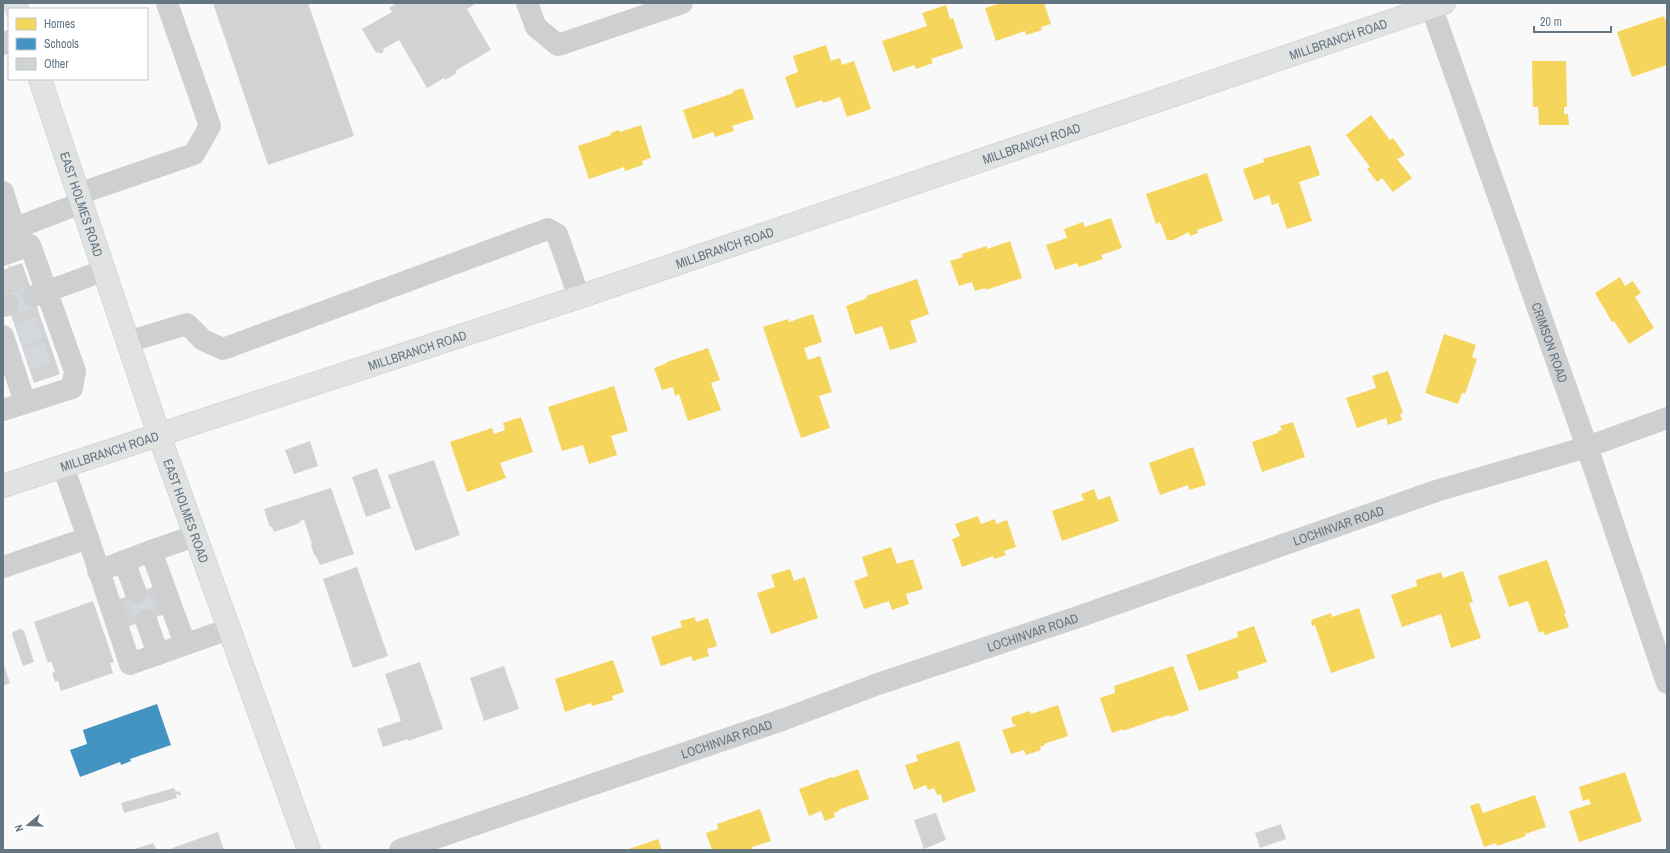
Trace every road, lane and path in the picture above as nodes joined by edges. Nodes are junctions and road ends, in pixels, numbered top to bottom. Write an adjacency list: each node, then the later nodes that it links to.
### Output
1 (167, 3): 7 (street)
2 (527, 3): 3 (street)
3 (682, 3)
4 (1435, 5): 12 (main road, MILLBRANCH ROAD); 19 (street, CRIMSON ROAD)
5 (40, 80): 7 (main road, EAST HOLMES ROAD)
6 (3, 192): 8 (street)
7 (80, 199): 8 (street); 10 (main road, EAST HOLMES ROAD)
8 (9, 230)
9 (3, 255): 11 (street)
10 (103, 270): 11 (street); 14 (main road, EAST HOLMES ROAD)
11 (40, 293): 15 (street)
12 (579, 297): 14 (street); 18 (main road, MILLBRANCH ROAD)
13 (8, 337): 15 (street)
14 (127, 342): 18 (main road, EAST HOLMES ROAD)
15 (25, 403): 16 (street)
16 (3, 410)
17 (1667, 418): 19 (street, LOCHINVAR ROAD)
18 (159, 435): 20 (main road, MILLBRANCH ROAD); 22 (main road, EAST HOLMES ROAD)
19 (1587, 447): 33 (street, CRIMSON ROAD); 35 (street, LOCHINVAR ROAD)
20 (63, 466): 21 (main road, MILLBRANCH ROAD); 23 (street)
21 (3, 486)
22 (195, 536): 24 (street); 30 (main road, EAST HOLMES ROAD)
23 (88, 538): 26 (street); 27 (street)
24 (151, 551): 25 (street); 31 (street)
25 (124, 561): 27 (street); 28 (street)
26 (3, 567)
27 (98, 571): 32 (street)
28 (136, 593)
29 (146, 620): 32 (street)
30 (229, 629): 31 (street); 34 (main road, EAST HOLMES ROAD)
31 (185, 644): 32 (street)
32 (158, 654)
33 (1667, 682)
34 (309, 850)
35 (400, 850)

